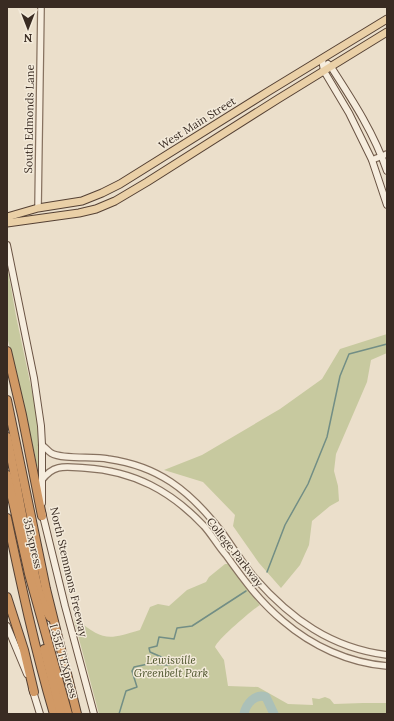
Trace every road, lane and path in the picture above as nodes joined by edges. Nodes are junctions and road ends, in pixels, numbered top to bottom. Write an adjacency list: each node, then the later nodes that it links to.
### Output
1 (41, 7): 13 (street, South Edmonds Lane)
2 (387, 20): 4 (main road, West Main Street)
3 (387, 32): 5 (main road, West Main Street)
4 (322, 59): 5 (main road); 6 (main road); 9 (main road, West Main Street)
5 (331, 67): 6 (main road, West Main Street); 7 (main road)
6 (324, 71): 8 (main road); 11 (main road, West Main Street)
7 (384, 155): 8 (street); 10 (main road)
8 (372, 160): 12 (main road)
9 (140, 171): 11 (main road); 13 (main road, West Main Street)
10 (387, 171)
11 (147, 182): 15 (main road, West Main Street)
12 (387, 205)
13 (38, 208): 14 (main road, West Main Street)
14 (7, 217)
15 (16, 222): 16 (main road, West Main Street); 17 (main road)
16 (7, 224)
17 (7, 231)
18 (7, 245): 22 (main road, North Stemmons Freeway)
19 (7, 351): 27 (highway)
20 (7, 400): 33 (highway)
21 (7, 437): 33 (highway)
22 (42, 444): 23 (street, College Parkway); 26 (main road, North Stemmons Freeway)
23 (142, 468): 25 (street); 29 (street, College Parkway)
24 (7, 475): 32 (highway, 35Express)
25 (138, 479): 26 (street, College Parkway); 30 (street, College Parkway)
26 (42, 480): 27 (main road, North Stemmons Freeway)
27 (42, 516): 43 (main road, North Stemmons Freeway)
28 (7, 518): 39 (highway)
29 (237, 553): 30 (street); 35 (street, College Parkway)
30 (228, 559): 36 (street, College Parkway)
31 (7, 597): 37 (highway)
32 (40, 614): 40 (highway); 41 (highway, I 35E TEXpress)
33 (54, 622): 42 (highway)
34 (7, 626): 37 (main road)
35 (387, 655)
36 (387, 666)
37 (34, 692): 38 (main road)
38 (40, 714)
39 (54, 714)
40 (61, 714)
41 (68, 714)
42 (77, 714)
43 (94, 714)

